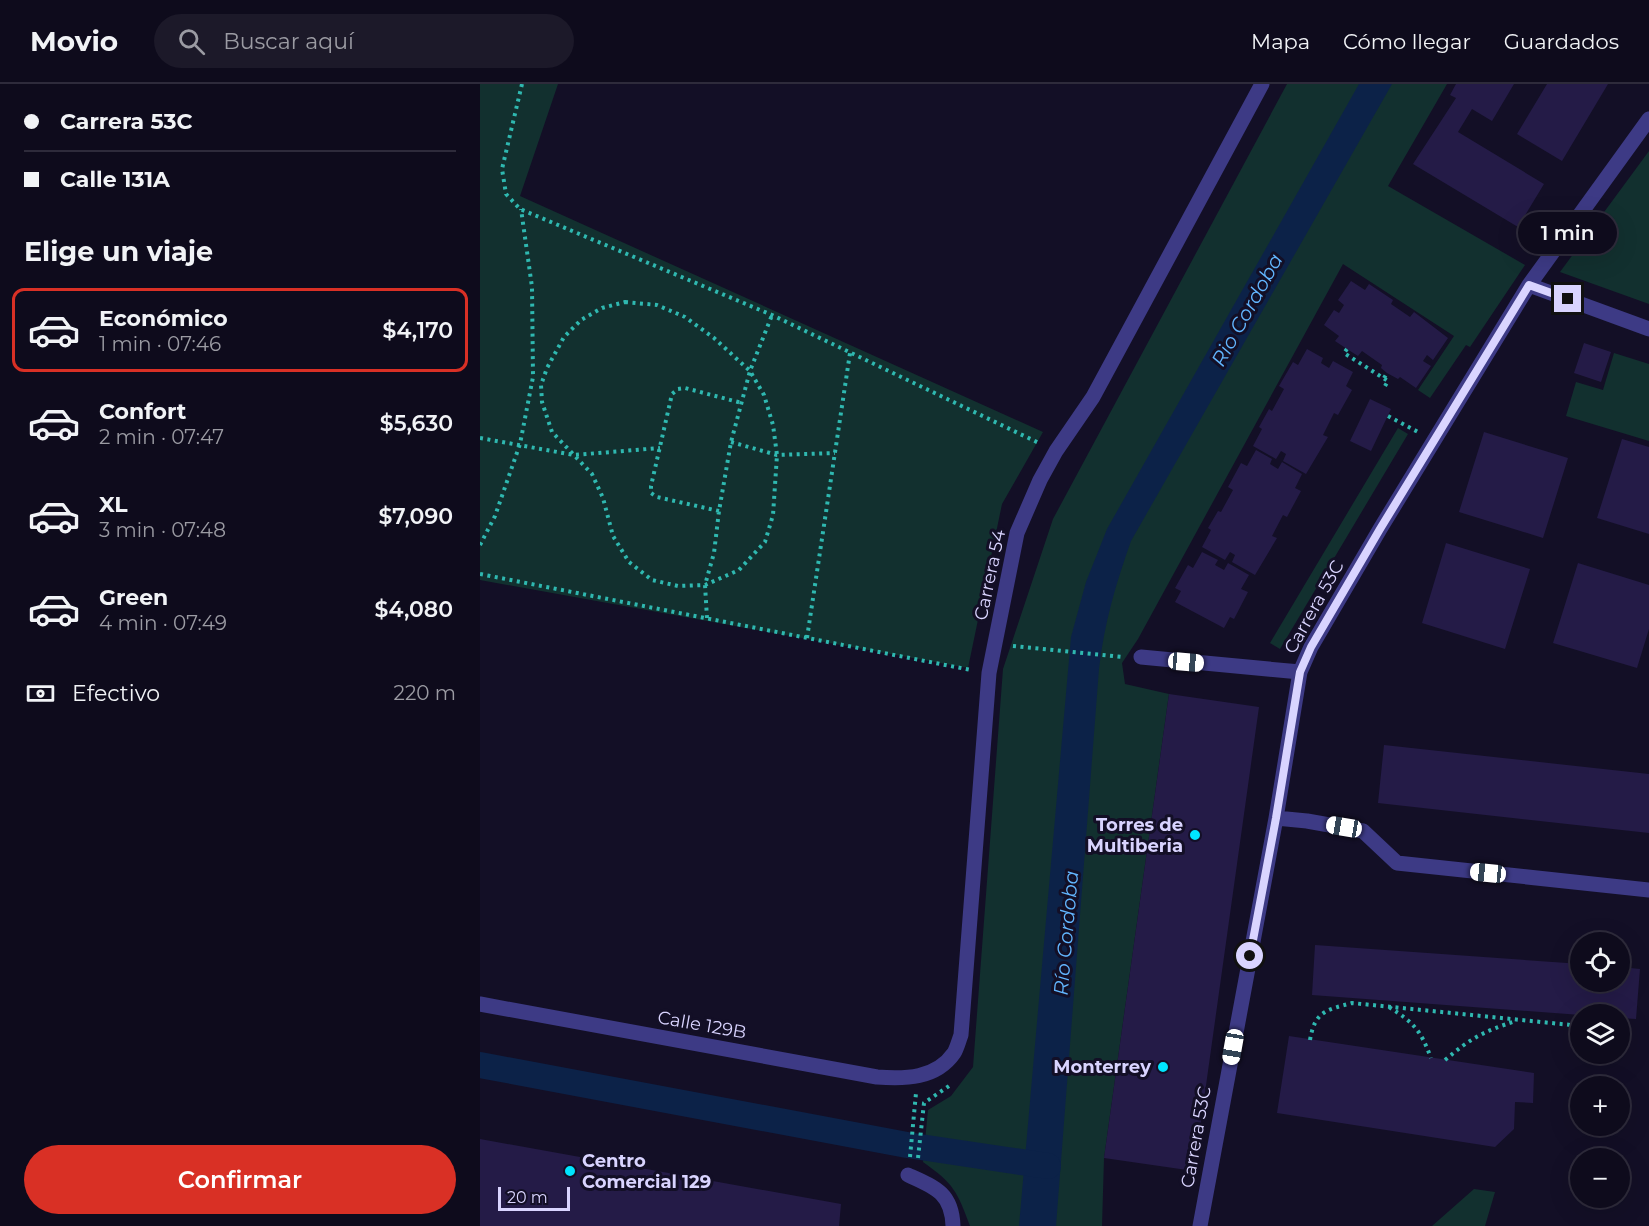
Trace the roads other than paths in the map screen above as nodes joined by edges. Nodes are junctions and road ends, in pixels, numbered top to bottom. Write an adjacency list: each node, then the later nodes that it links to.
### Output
1 (1262, 84): 10 (street, Carrera 54)
2 (1649, 119): 3 (street, Carrera 53C)
3 (1529, 285): 4 (street); 6 (street, Carrera 53C)
4 (1649, 329)
5 (1141, 657): 6 (street)
6 (1300, 672): 7 (street, Carrera 53C)
7 (1276, 818): 8 (street); 13 (street, Carrera 53C)
8 (1649, 891)
9 (480, 1004): 10 (street, Calle 129B)
10 (918, 1077)
11 (909, 1167): 12 (street)
12 (953, 1226)
13 (1200, 1226)

